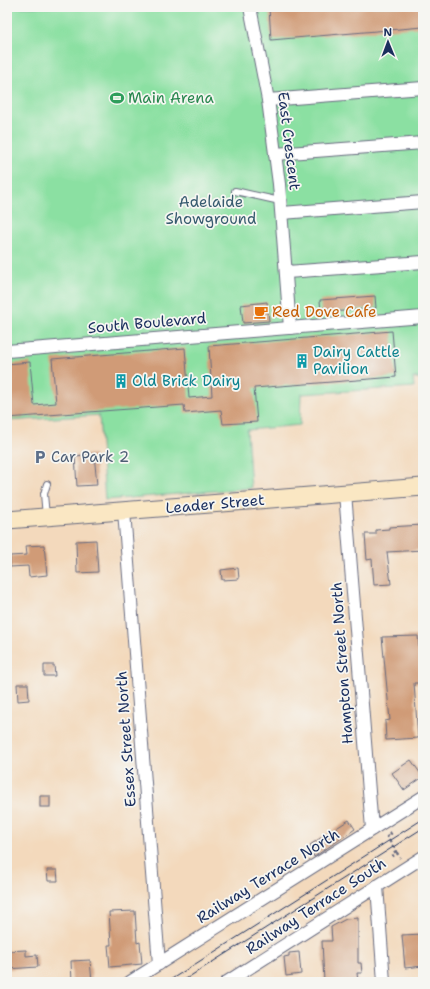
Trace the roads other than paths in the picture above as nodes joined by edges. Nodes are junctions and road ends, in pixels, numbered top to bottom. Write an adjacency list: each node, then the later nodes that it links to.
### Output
1 (250, 7): 3 (street, East Crescent)
2 (423, 88): 3 (street)
3 (268, 100): 5 (street, East Crescent)
4 (423, 143): 5 (street)
5 (275, 154): 8 (street, East Crescent)
6 (235, 191): 8 (lane)
7 (423, 202): 8 (street)
8 (281, 207): 10 (street, East Crescent)
9 (423, 262): 10 (street)
10 (287, 272): 12 (street, East Crescent)
11 (423, 317): 12 (street, South Boulevard)
12 (290, 328): 13 (street, South Boulevard)
13 (7, 351)
14 (47, 484): 18 (lane)
15 (423, 487): 16 (main road, Leader Street)
16 (345, 493): 17 (main road, Leader Street); 21 (street, Hampton Street North)
17 (124, 511): 18 (main road, Leader Street); 24 (street, Essex Street North)
18 (46, 517): 19 (main road, Leader Street)
19 (7, 520)
20 (423, 797): 21 (street, Railway Terrace North)
21 (375, 827): 24 (street, Railway Terrace North)
22 (423, 856): 23 (street, Railway Terrace South)
23 (377, 886): 26 (street, Railway Terrace South); 27 (street)
24 (159, 964): 25 (street, Railway Terrace North)
25 (130, 982)
26 (227, 982)
27 (384, 982)

